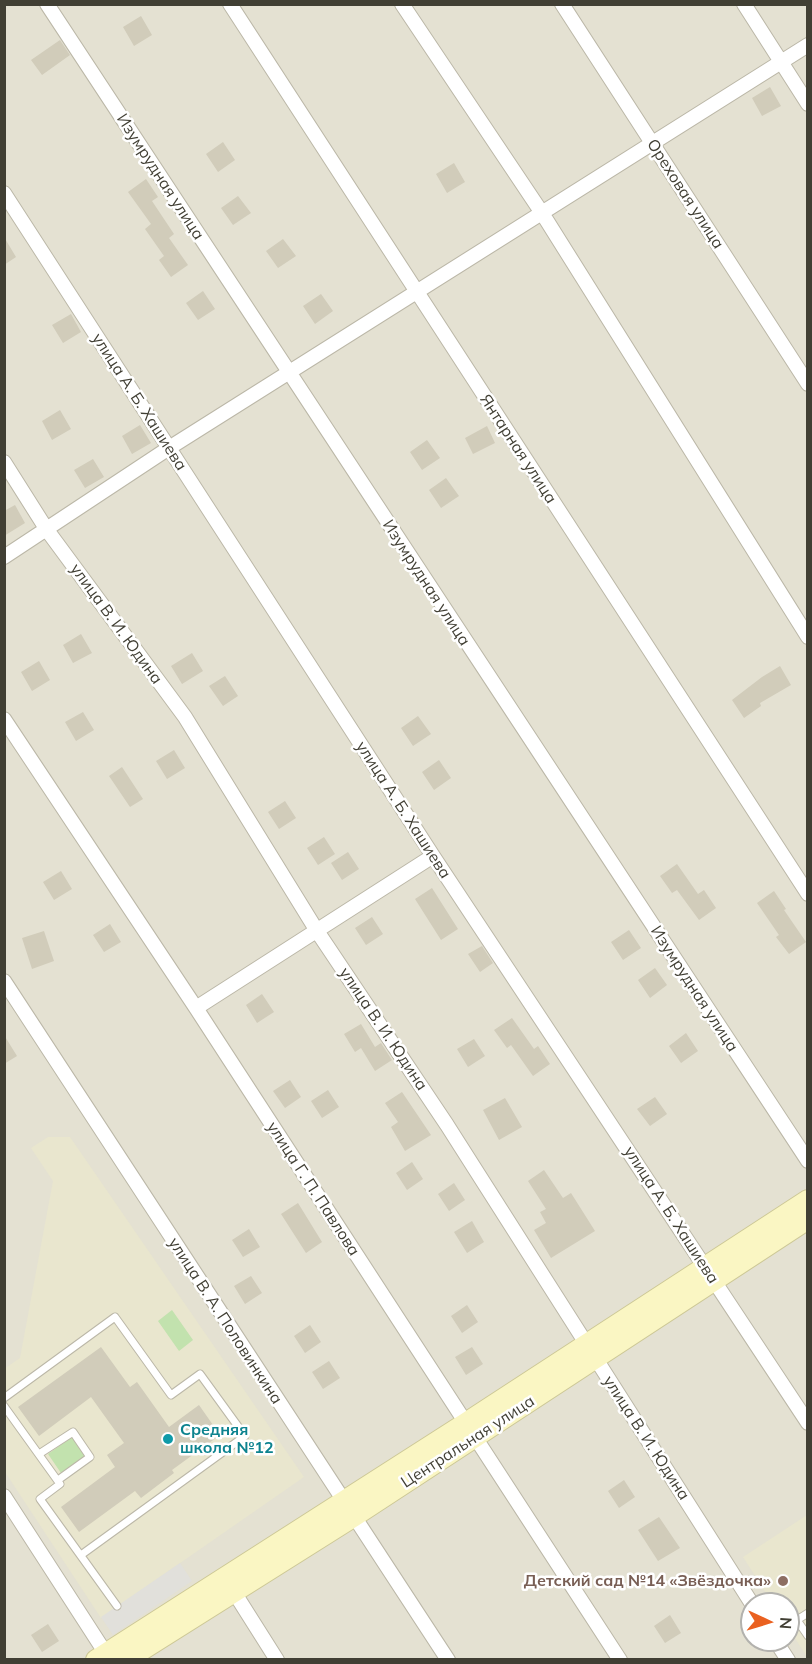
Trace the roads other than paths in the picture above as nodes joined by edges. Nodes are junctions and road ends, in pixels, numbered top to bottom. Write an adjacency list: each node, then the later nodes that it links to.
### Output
1 (47, 4): 13 (street, Изумрудная улица)
2 (230, 4): 12 (street, Янтарная улица)
3 (402, 4): 11 (street)
4 (562, 4): 9 (street, Ореховая улица)
5 (744, 4): 7 (street)
6 (807, 45): 7 (street)
7 (781, 62): 8 (street); 9 (street)
8 (807, 104)
9 (652, 143): 11 (street); 14 (street, Ореховая улица)
10 (4, 193): 15 (street, улица А. Б. Хашиева)
11 (542, 213): 12 (street); 19 (street)
12 (416, 293): 13 (street); 22 (street, Янтарная улица)
13 (288, 374): 15 (street); 26 (street, Изумрудная улица)
14 (807, 384)
15 (169, 448): 17 (street); 21 (street, улица А. Б. Хашиева)
16 (4, 462): 17 (street, улица В. И. Юдина)
17 (47, 530): 18 (street); 23 (street, улица В. И. Юдина)
18 (4, 557)
19 (807, 637)
20 (4, 719): 25 (street, улица Г. П. Павлова)
21 (434, 856): 23 (street); 29 (street, улица А. Б. Хашиева)
22 (807, 894)
23 (317, 931): 25 (street); 30 (street, улица В. И. Юдина)
24 (4, 981): 38 (street, улица В. А. Половинкина)
25 (196, 1008): 34 (street, улица Г. П. Павлова)
26 (807, 1161)
27 (807, 1200): 29 (street)
28 (807, 1219): 29 (street)
29 (710, 1273): 30 (street, Центральная улица); 33 (street, улица А. Б. Хашиева)
30 (591, 1351): 34 (street, Центральная улица); 41 (street, улица В. И. Юдина)
31 (4, 1398): 39 (lane)
32 (4, 1406): 35 (lane)
33 (807, 1423)
34 (471, 1430): 38 (street, Центральная улица); 49 (street, улица Г. П. Павлова)
35 (39, 1454): 36 (lane); 36 (lane)
36 (58, 1480): 39 (lane)
37 (4, 1496): 45 (street)
38 (348, 1509): 40 (street, Центральная улица); 45 (street, Центральная улица); 48 (street, улица В. А. Половинкина)
39 (81, 1556): 42 (lane)
40 (234, 1592): 46 (street, Центральная улица); 47 (street)
41 (744, 1592)
42 (117, 1606)
43 (807, 1613): 44 (lane)
44 (807, 1636)
45 (104, 1657)
46 (126, 1659)
47 (277, 1659)
48 (448, 1659)
49 (620, 1659)

